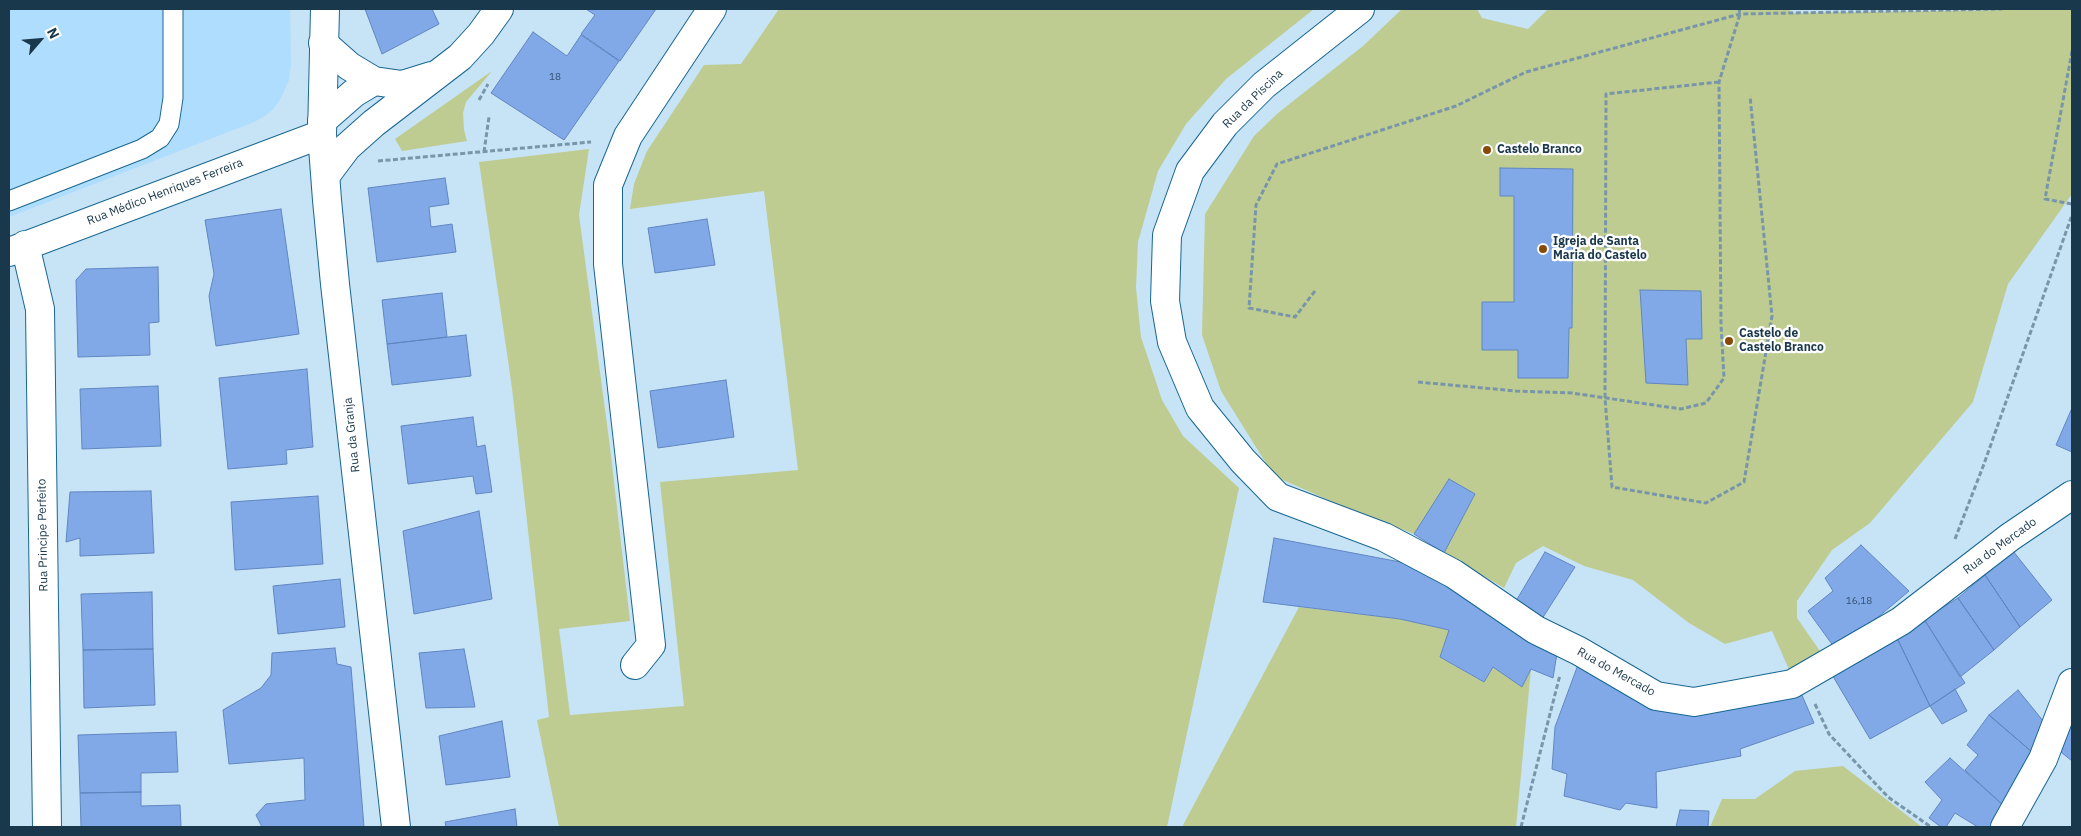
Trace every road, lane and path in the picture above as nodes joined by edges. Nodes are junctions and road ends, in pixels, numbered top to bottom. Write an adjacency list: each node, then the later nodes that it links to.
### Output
1 (173, 9): 24 (lane)
2 (316, 9): 10 (street, Rua da Granja)
3 (324, 9): 10 (street, Rua da Granja)
4 (499, 9): 12 (street)
5 (712, 9): 35 (street)
6 (1360, 9): 31 (street, Rua da Piscina)
7 (1739, 9): 9 (path)
8 (2002, 9): 9 (path)
9 (1740, 14): 14 (path); 28 (path)
10 (323, 43): 13 (street); 19 (street, Rua da Granja)
11 (2072, 51): 25 (path)
12 (433, 76): 13 (street); 23 (street)
13 (374, 81): 19 (street)
14 (1719, 82): 30 (path); 30 (path)
15 (488, 84): 17 (path)
16 (1750, 96): 30 (path)
17 (479, 100)
18 (489, 117): 21 (path)
19 (322, 127): 23 (street, Rua da Granja); 27 (street, Rua Médico Henriques Ferreira)
20 (597, 142): 21 (path)
21 (484, 152): 22 (path)
22 (372, 162)
23 (326, 175): 39 (street, Rua da Granja)
24 (9, 201)
25 (2072, 204)
26 (2072, 215): 33 (path)
27 (17, 249): 38 (street, Rua Principe Perfeito)
28 (1315, 291)
29 (1418, 382): 30 (path)
30 (1605, 398)
31 (1243, 461): 34 (street, Rua do Mercado)
32 (2072, 495): 36 (street, Rua do Mercado)
33 (1954, 540)
34 (1567, 645): 36 (street, Rua do Mercado); 40 (path)
35 (635, 665)
36 (1803, 677): 41 (path)
37 (2072, 683): 42 (street)
38 (47, 827)
39 (396, 827)
40 (1521, 827)
41 (1931, 827)
42 (2005, 827)

